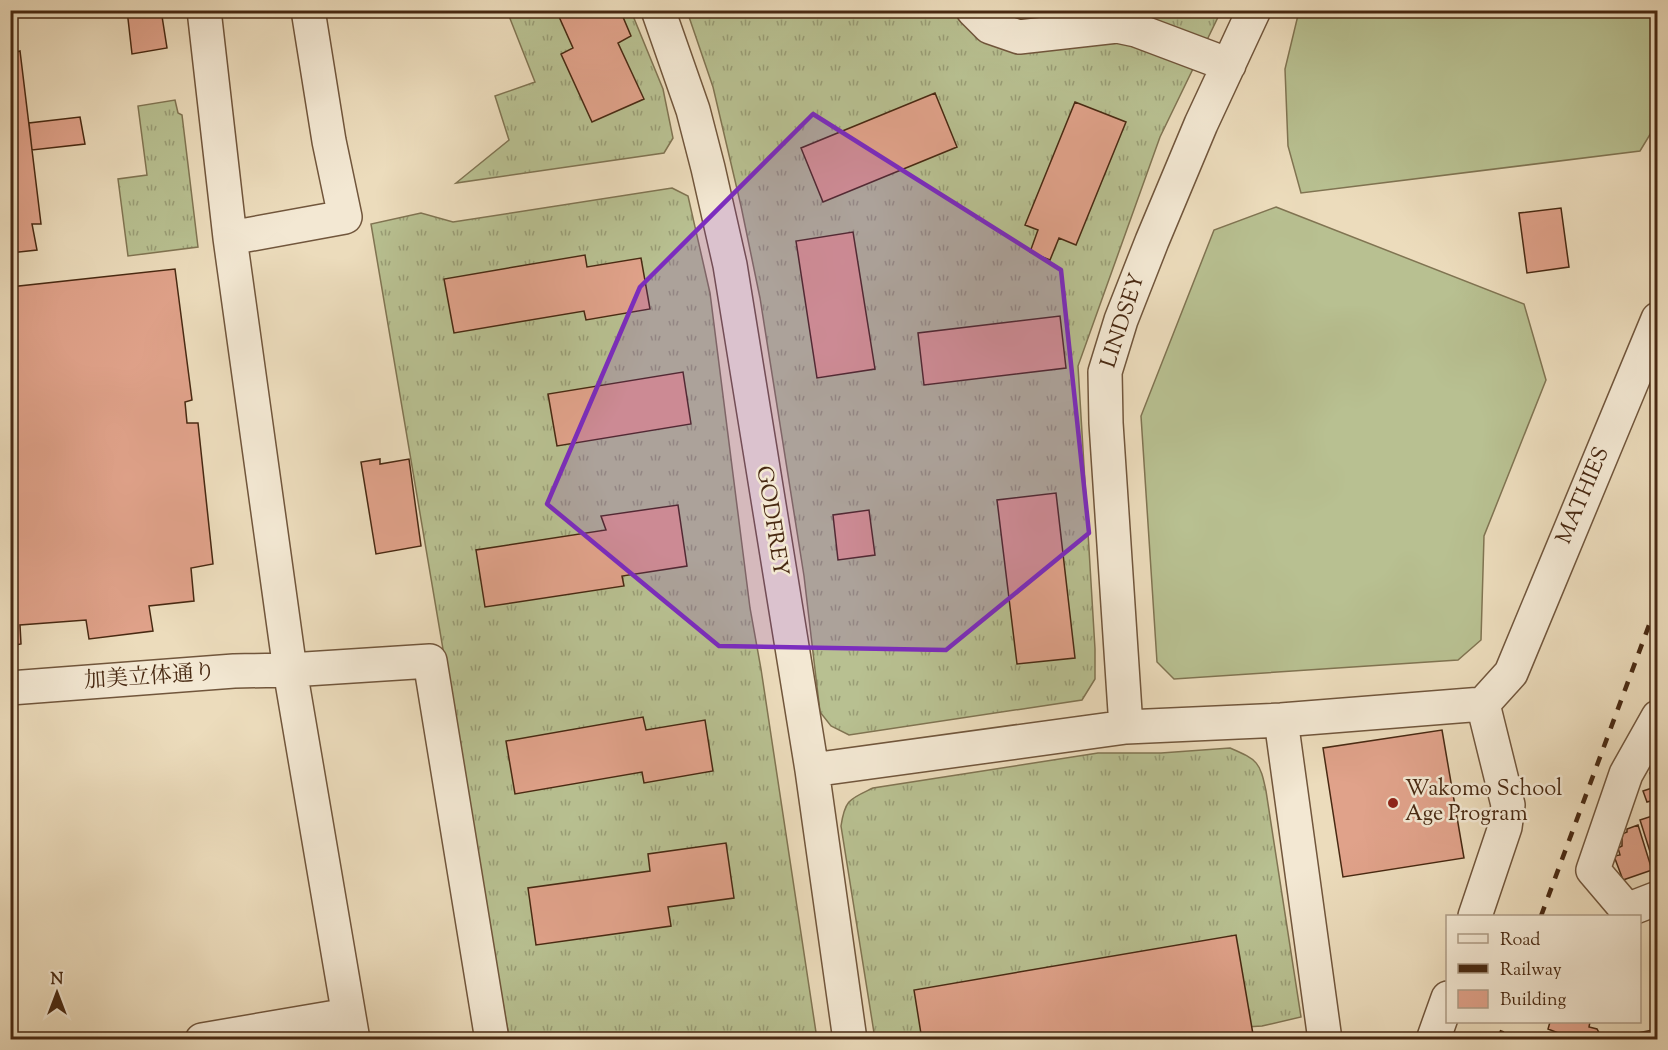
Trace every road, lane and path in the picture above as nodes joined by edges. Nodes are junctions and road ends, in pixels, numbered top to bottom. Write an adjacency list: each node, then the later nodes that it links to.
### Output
1 (204, 10): 7 (street)
2 (308, 10): 7 (street)
3 (658, 10): 15 (street, GODFREY)
4 (973, 10): 6 (street)
5 (1254, 10): 6 (street, LINDSEY)
6 (1229, 65): 14 (street, LINDSEY)
7 (230, 238): 9 (street)
8 (1658, 319): 11 (street, MATHIES)
9 (290, 670): 10 (street, 加美立体通り); 19 (street); 21 (street, 加美立体通り)
10 (10, 688)
11 (1483, 704): 13 (street); 17 (street)
12 (1658, 717): 16 (street)
13 (1281, 720): 14 (street); 23 (street)
14 (1126, 727): 15 (street)
15 (812, 770): 22 (street, GODFREY)
16 (1658, 898)
17 (1475, 915)
18 (1446, 1004): 24 (street)
19 (350, 1028): 20 (street)
20 (202, 1040)
21 (492, 1040)
22 (850, 1040)
23 (1324, 1040)
24 (1433, 1040)

